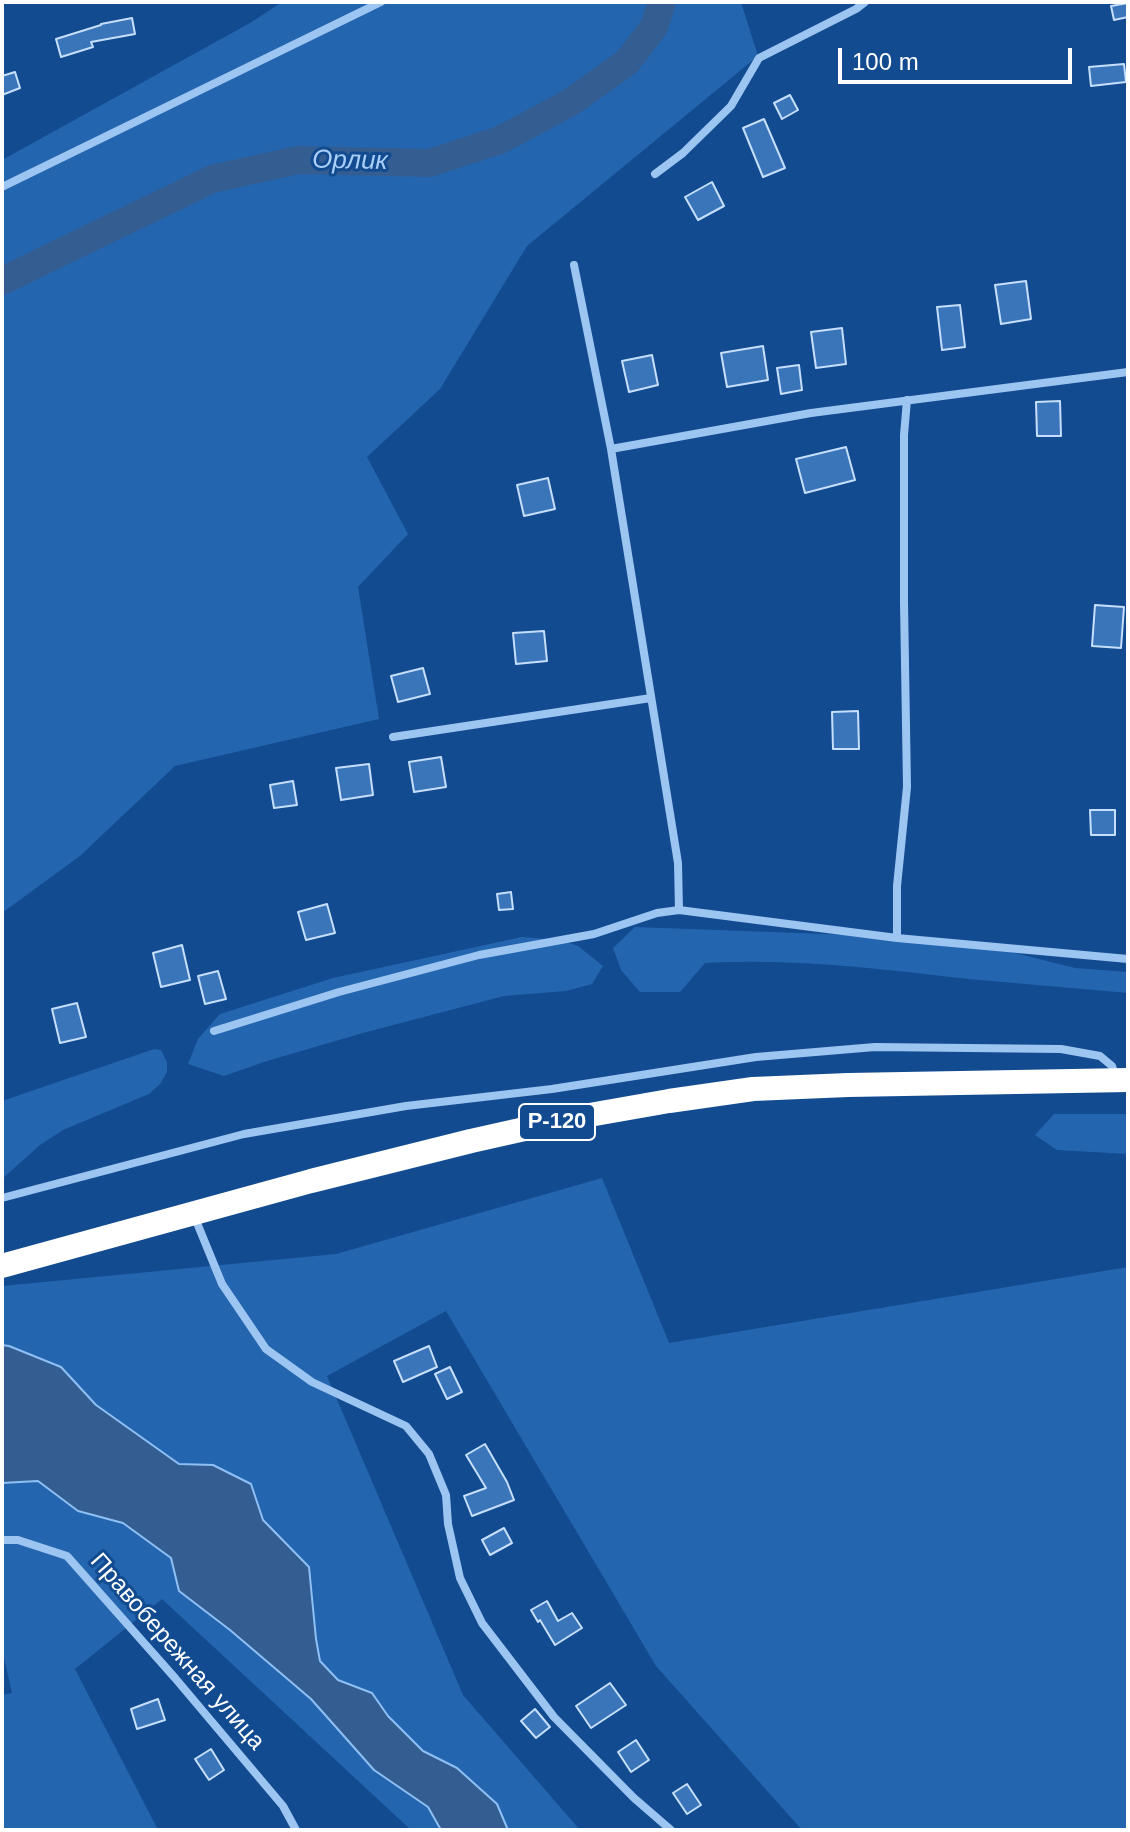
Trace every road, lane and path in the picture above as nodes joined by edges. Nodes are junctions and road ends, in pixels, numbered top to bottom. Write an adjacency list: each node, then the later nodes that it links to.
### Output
1 (381, 2): 4 (street)
2 (865, 2): 3 (street)
3 (655, 174)
4 (2, 187)
5 (574, 265): 8 (street)
6 (1128, 372): 7 (street)
7 (907, 400): 8 (street); 12 (street)
8 (611, 449): 9 (street)
9 (651, 698): 10 (street); 11 (street)
10 (393, 737)
11 (679, 910): 12 (street); 14 (street)
12 (897, 938): 13 (street)
13 (1128, 959)
14 (214, 1031)
15 (1123, 1080): 16 (street); 17 (highway, Р-120)
16 (2, 1198)
17 (193, 1213): 18 (highway, Р-120); 21 (street)
18 (2, 1266)
19 (2, 1540): 20 (street, Правобережная улица)
20 (296, 1830)
21 (671, 1830)

